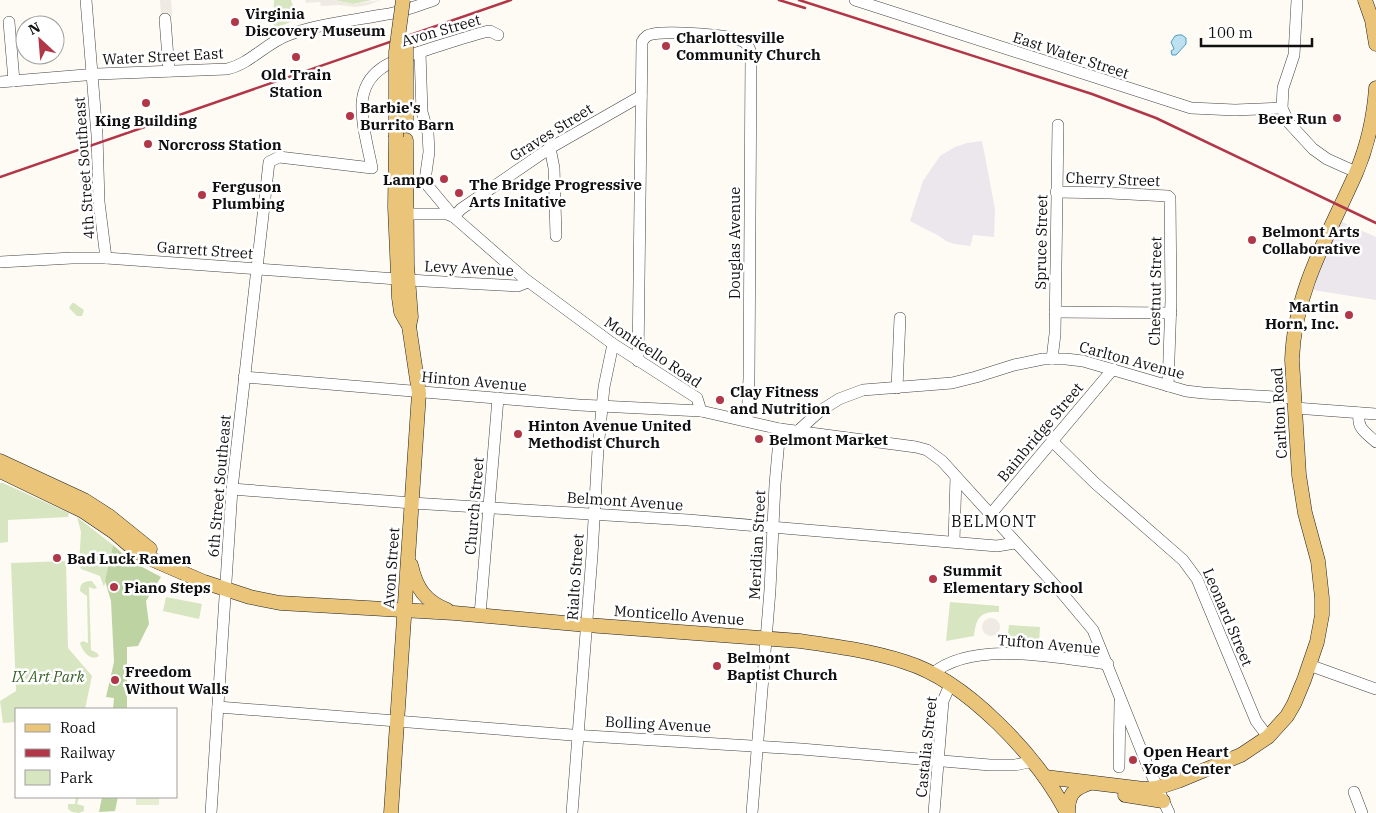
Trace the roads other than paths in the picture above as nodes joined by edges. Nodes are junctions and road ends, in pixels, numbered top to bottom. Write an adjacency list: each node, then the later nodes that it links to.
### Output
1 (86, 0): 14 (street, 4th Street Southeast)
2 (403, 0): 21 (main road, bridge)
3 (412, 0): 21 (main road, bridge)
4 (434, 0): 13 (street, Water Street East)
5 (855, 0): 19 (street, East Water Street)
6 (1298, 0): 19 (street)
7 (1365, 0): 11 (main road)
8 (165, 19): 13 (street)
9 (9, 22): 16 (street)
10 (498, 35): 12 (street, Avon Street)
11 (1376, 44)
12 (420, 52): 23 (street, Avon Street); 28 (street, Monticello Road)
13 (169, 71): 14 (street, Water Street East)
14 (92, 76): 16 (street, Water Street East); 30 (street, 4th Street Southeast)
15 (0, 82): 16 (street, Water Street East)
16 (14, 82)
17 (1376, 88): 24 (main road, Carlton Road)
18 (641, 96): 22 (street, Graves Street); 40 (street); 52 (street, Douglas Avenue)
19 (1282, 108): 24 (street)
20 (1058, 124): 25 (street, Spruce Street)
21 (401, 137): 27 (main road, Avon Street)
22 (550, 148): 28 (street, Graves Street); 29 (street)
23 (268, 162): 32 (street, 6th Street Southeast)
24 (1356, 172): 47 (main road, Carlton Road)
25 (1056, 192): 26 (street, Cherry Street); 35 (street, Spruce Street)
26 (1168, 196): 36 (street, Chestnut Street)
27 (401, 214): 28 (street); 33 (main road, Avon Street)
28 (454, 217): 34 (street, Monticello Road)
29 (556, 236)
30 (106, 258): 31 (street, Garrett Street); 32 (street, Garrett Street)
31 (0, 262)
32 (256, 269): 33 (street, Garrett Street); 42 (street, 6th Street Southeast)
33 (403, 280): 34 (street, Levy Avenue); 45 (main road, Avon Street)
34 (528, 282): 38 (street, Monticello Road)
35 (1055, 312): 36 (street); 39 (street, Spruce Street)
36 (1171, 313): 43 (street, Chestnut Street)
37 (900, 318): 44 (street)
38 (613, 344): 40 (street, Monticello Road); 48 (street, Rialto Street)
39 (1052, 359): 41 (street, Carlton Avenue); 44 (street, Carlton Avenue)
40 (638, 361): 49 (street, Monticello Road)
41 (1113, 369): 43 (street, Carlton Avenue); 55 (street, Bainbridge Street)
42 (244, 377): 45 (street, Hinton Avenue); 60 (street, 6th Street Southeast)
43 (1168, 386): 47 (street, Carlton Avenue)
44 (898, 388): 54 (street, Carlton Avenue)
45 (418, 392): 46 (street, Hinton Avenue); 61 (main road, Avon Street)
46 (498, 398): 48 (street, Hinton Avenue); 62 (street, Church Street)
47 (1294, 403): 50 (street, Carlton Avenue); 76 (main road, Carlton Road)
48 (602, 406): 49 (street, Hinton Avenue); 63 (street, Rialto Street)
49 (701, 411): 52 (street, Monticello Road)
50 (1359, 413): 51 (street, Carlton Avenue); 56 (street)
51 (1376, 414)
52 (747, 421): 53 (street, Monticello Road)
53 (780, 429): 54 (street, Monticello Road); 65 (street, Meridian Street)
54 (798, 432): 59 (street, Monticello Road)
55 (1052, 441): 64 (street, Bainbridge Street); 84 (street, Leonard Street)
56 (1376, 442)
57 (0, 461): 69 (main road, Monticello Avenue)
58 (0, 471): 69 (main road, Monticello Avenue)
59 (956, 477): 64 (street, Monticello Road); 66 (street)
60 (232, 489): 61 (street, Belmont Avenue); 69 (street, 6th Street Southeast)
61 (412, 503): 62 (street, Belmont Avenue); 68 (main road, Avon Street)
62 (489, 507): 63 (street, Belmont Avenue); 72 (street, Church Street)
63 (594, 515): 65 (street, Belmont Avenue); 73 (street, Rialto Street)
64 (990, 515): 67 (street, Monticello Road)
65 (773, 528): 66 (street, Belmont Avenue); 74 (street, Meridian Street)
66 (954, 541): 67 (street, Belmont Avenue)
67 (1015, 542): 75 (street, Monticello Road)
68 (408, 554): 70 (main road, Avon Street); 71 (main road)
69 (226, 589): 70 (main road, Monticello Avenue); 81 (street, 6th Street Southeast)
70 (404, 611): 71 (main road, Monticello Avenue); 82 (main road, Avon Street)
71 (454, 613): 72 (main road, Monticello Avenue)
72 (480, 616): 73 (main road, Monticello Avenue)
73 (587, 625): 74 (main road, Monticello Avenue); 83 (street, Rialto Street)
74 (765, 638): 77 (main road, Monticello Avenue); 85 (street, Meridian Street)
75 (1108, 664): 77 (street, Tufton Avenue); 80 (street, Monticello Road)
76 (1309, 665): 79 (street); 84 (main road, Carlton Road)
77 (932, 674): 78 (main road, Monticello Avenue)
78 (950, 685): 86 (street, Castalia Street); 87 (main road, Monticello Avenue)
79 (1376, 689)
80 (1120, 695): 88 (street); 92 (street, Monticello Road)
81 (218, 707): 82 (street, Bolling Avenue); 95 (street, 6th Street Southeast)
82 (397, 722): 83 (street, Bolling Avenue); 96 (main road, Avon Street)
83 (578, 736): 85 (street, Bolling Avenue); 97 (street, Rialto Street)
84 (1268, 737): 92 (main road, Carlton Road)
85 (757, 747): 86 (street, Bolling Avenue); 98 (street, Meridian Street)
86 (938, 760): 87 (street, Bolling Avenue); 99 (street, Castalia Street)
87 (1034, 761): 89 (main road, Monticello Avenue); 90 (main road, Bolling Avenue)
88 (1119, 767)
89 (1045, 777): 90 (main road, Bolling Avenue); 100 (main road, Monticello Avenue)
90 (1094, 782): 91 (main road, Bolling Avenue); 100 (main road)
91 (1118, 786): 92 (main road, Bolling Avenue); 94 (main road)
92 (1157, 788): 94 (street, Monticello Road)
93 (1354, 792): 101 (street)
94 (1166, 807)
95 (211, 813)
96 (391, 813)
97 (572, 813)
98 (752, 813)
99 (934, 813)
100 (1067, 813)
101 (1362, 813)

